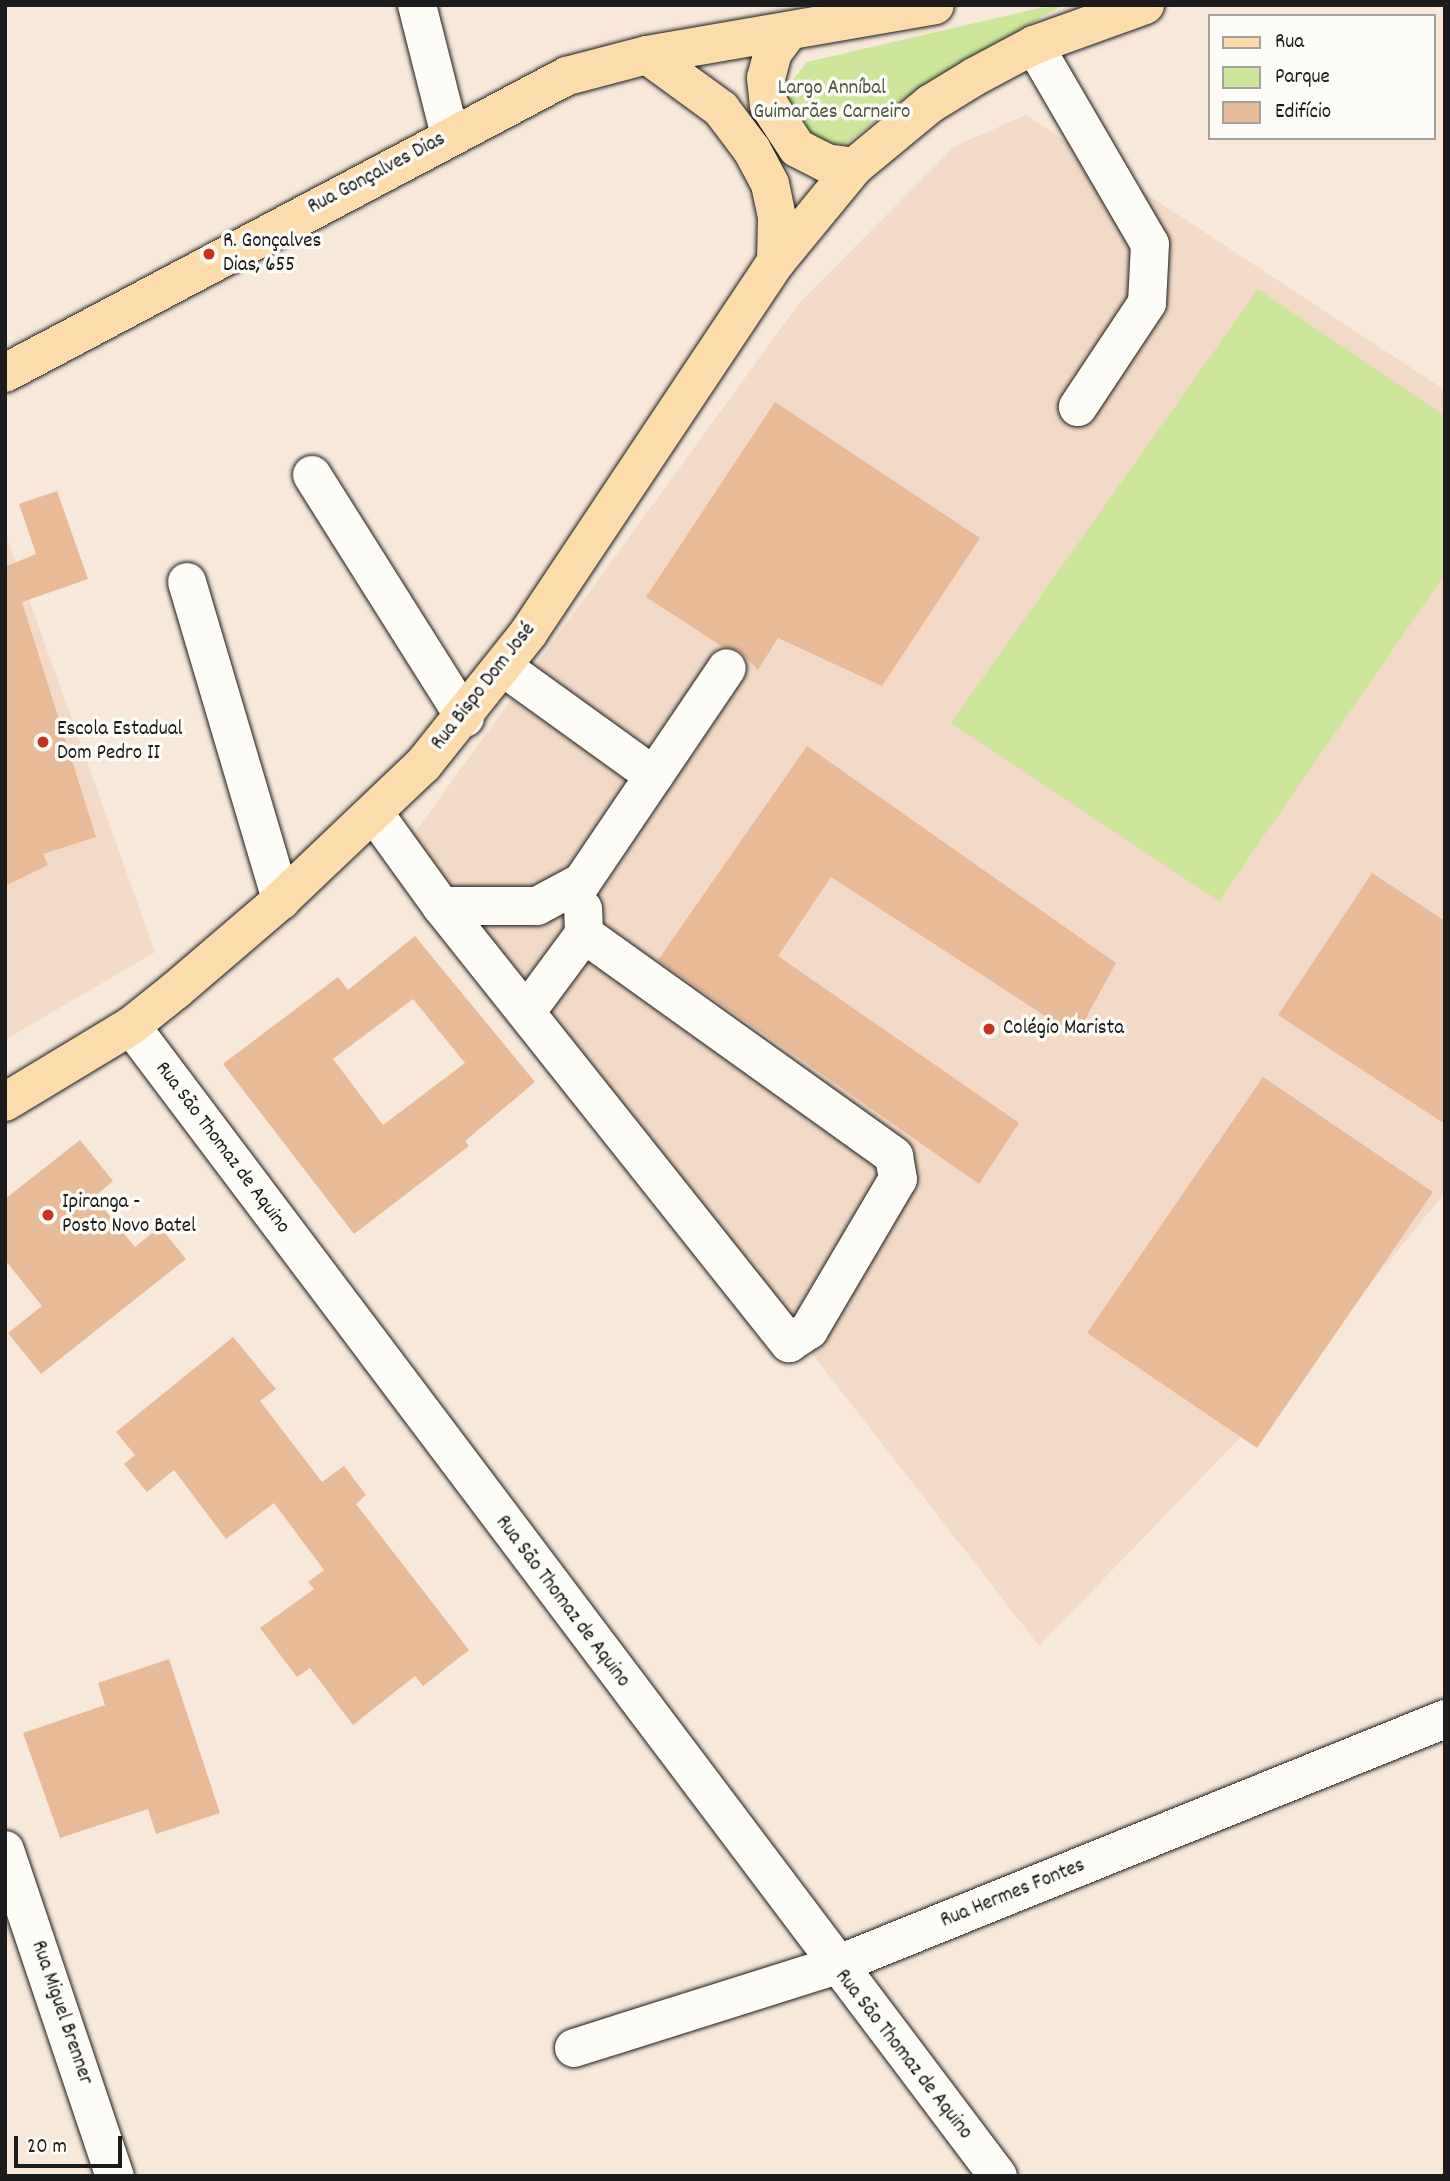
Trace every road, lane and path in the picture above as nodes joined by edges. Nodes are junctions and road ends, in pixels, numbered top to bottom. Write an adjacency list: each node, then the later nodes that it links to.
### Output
1 (418, 5): 7 (street)
2 (935, 5): 4 (main road, Rua Gonçalves Dias)
3 (1145, 5): 5 (main road, Rua Bispo Dom José)
4 (789, 31): 6 (main road, Rua Gonçalves Dias); 8 (main road)
5 (1034, 45): 8 (main road, Rua Bispo Dom José); 11 (street)
6 (647, 55): 7 (main road, Rua Gonçalves Dias); 9 (main road)
7 (450, 135): 10 (main road, Rua Gonçalves Dias)
8 (854, 167): 9 (main road, Rua Bispo Dom José)
9 (776, 262): 14 (main road, Rua Bispo Dom José)
10 (5, 373)
11 (1078, 407)
12 (312, 475): 16 (street)
13 (187, 582): 20 (street)
14 (503, 667): 16 (main road, Rua Bispo Dom José); 17 (street)
15 (727, 668): 17 (street)
16 (465, 718): 18 (main road, Rua Bispo Dom José)
17 (654, 776): 19 (street)
18 (374, 813): 20 (main road, Rua Bispo Dom José); 21 (street)
19 (582, 882): 21 (street); 22 (street)
20 (281, 900): 24 (main road, Rua Bispo Dom José)
21 (441, 906): 23 (street)
22 (584, 934): 23 (street); 23 (street)
23 (527, 1011)
24 (131, 1026): 25 (main road, Rua Bispo Dom José); 29 (street, Rua São Thomaz de Aquino)
25 (5, 1102)
26 (1445, 1719): 29 (street, Rua Hermes Fontes)
27 (5, 1850): 28 (street, Rua Miguel Brenner)
28 (14, 1898): 31 (street, Rua Miguel Brenner)
29 (834, 1966): 30 (street, Rua Hermes Fontes); 32 (street, Rua São Thomaz de Aquino)
30 (574, 2048)
31 (116, 2176)
32 (998, 2176)

